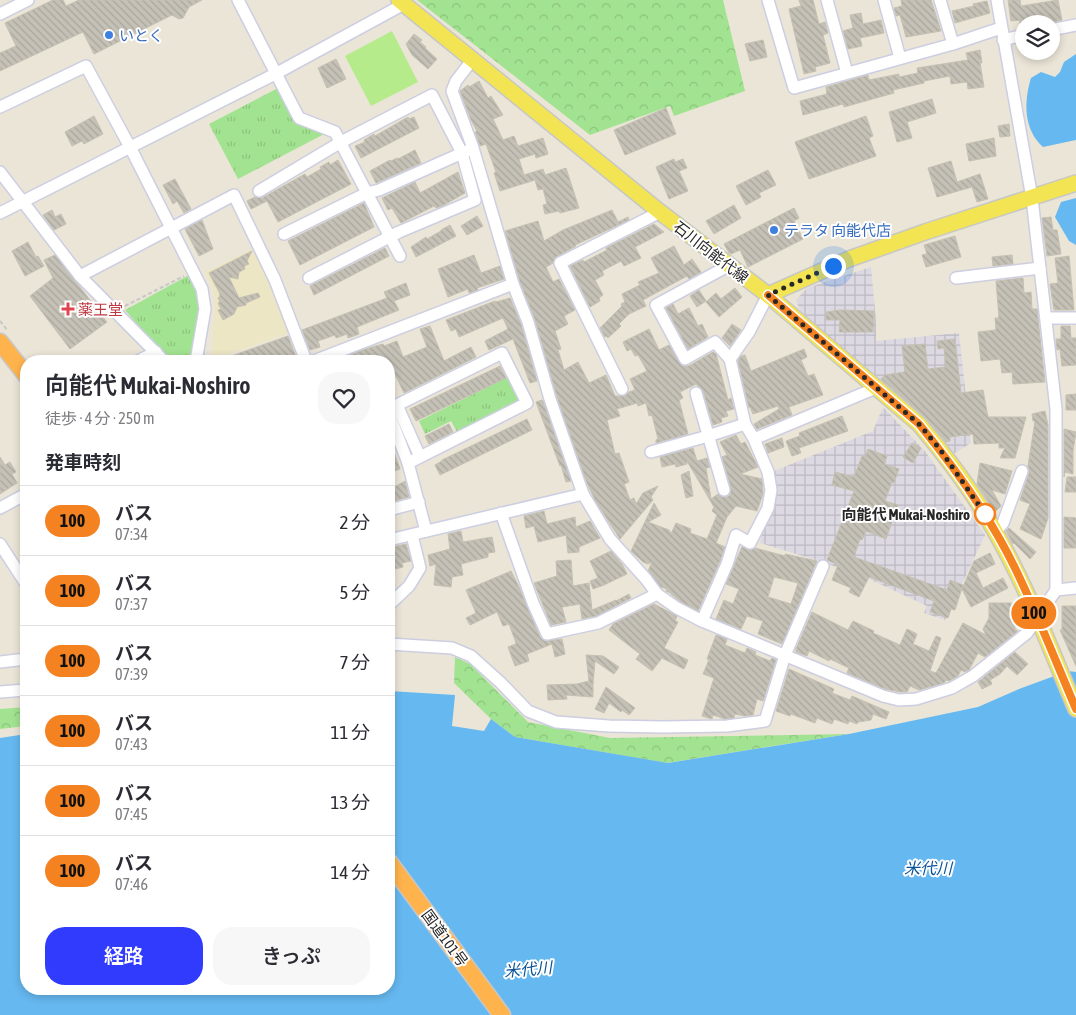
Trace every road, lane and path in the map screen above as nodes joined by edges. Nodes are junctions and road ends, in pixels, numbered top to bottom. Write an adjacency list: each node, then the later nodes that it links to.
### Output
1 (28, 0): 9 (street)
2 (238, 0): 18 (street)
3 (768, 0): 19 (street)
4 (827, 0): 19 (street)
5 (884, 0): 16 (street)
6 (940, 0): 15 (street)
7 (997, 0): 11 (street)
8 (402, 2): 17 (main road, 石川向能代線); 18 (street)
9 (0, 14)
10 (1076, 25): 12 (street)
11 (1001, 28): 14 (street); 15 (street)
12 (1060, 28)
13 (1015, 37): 14 (street)
14 (1003, 40): 29 (street)
15 (953, 44): 16 (street)
16 (900, 58): 19 (street)
17 (473, 59): 23 (street); 31 (main road, 石川向能代線)
18 (276, 73): 21 (street); 22 (street)
19 (847, 73)
20 (0, 107): 22 (street)
21 (341, 142): 24 (street); 27 (street); 28 (street)
22 (130, 147): 30 (street); 33 (street)
23 (473, 148): 24 (street); 43 (street)
24 (462, 153): 28 (street); 35 (street)
25 (0, 172): 30 (street)
26 (1076, 183): 29 (main road)
27 (259, 192)
28 (367, 193): 34 (street); 35 (street)
29 (1032, 198): 38 (street); 44 (main road)
30 (22, 202): 32 (street); 40 (street)
31 (660, 212): 37 (main road, 石川向能代線); 58 (street)
32 (0, 213)
33 (170, 229): 39 (street); 40 (street); 53 (street)
34 (284, 234)
35 (390, 237): 36 (street); 41 (street)
36 (400, 256)
37 (728, 266): 44 (main road, 石川向能代線); 55 (street)
38 (1040, 268): 42 (street); 46 (street)
39 (193, 272): 45 (path); 52 (street)
40 (80, 276): 45 (street)
41 (309, 278)
42 (956, 278)
43 (513, 284): 54 (street); 69 (street)
44 (768, 295): 55 (street); 57 (main road, 石川向能代線)
45 (114, 311): 49 (street)
46 (1047, 318): 47 (street); 83 (street)
47 (1076, 318)
48 (0, 342): 56 (highway)
49 (156, 352): 50 (street); 51 (street)
50 (150, 355)
51 (159, 355)
52 (197, 355)
53 (304, 355)
54 (330, 355)
55 (730, 359): 60 (street)
56 (20, 367)
57 (876, 388): 62 (street); 76 (main road, 石川向能代線)
58 (622, 389)
59 (696, 393): 61 (street)
60 (744, 424): 61 (street); 62 (street)
61 (708, 436): 64 (street); 68 (street)
62 (754, 438): 87 (street)
63 (395, 439): 66 (street)
64 (651, 452)
65 (420, 457): 65 (street); 66 (street)
66 (408, 463): 71 (street)
67 (1022, 471): 76 (street)
68 (724, 490)
69 (583, 494): 74 (street); 84 (street)
70 (20, 497): 72 (street)
71 (419, 502): 73 (street); 75 (street)
72 (0, 508)
73 (395, 508)
74 (501, 513): 75 (street); 84 (street)
75 (426, 531): 77 (street)
76 (995, 532): 86 (main road, 石川向能代線)
77 (412, 535): 78 (street); 85 (street)
78 (395, 539)
79 (0, 544): 81 (street)
80 (823, 566): 89 (street)
81 (20, 575)
82 (1076, 588): 83 (street)
83 (1056, 590): 86 (street)
84 (657, 594): 87 (street)
85 (395, 599)
86 (1037, 619): 89 (street); 94 (main road, 石川向能代線)
87 (702, 621): 89 (street)
88 (395, 644): 89 (street)
89 (785, 655)
90 (20, 660): 91 (street)
91 (0, 662)
92 (20, 690): 93 (street)
93 (0, 692)
94 (1076, 709)
95 (395, 870): 96 (highway, 国道101号)
96 (502, 1015)

